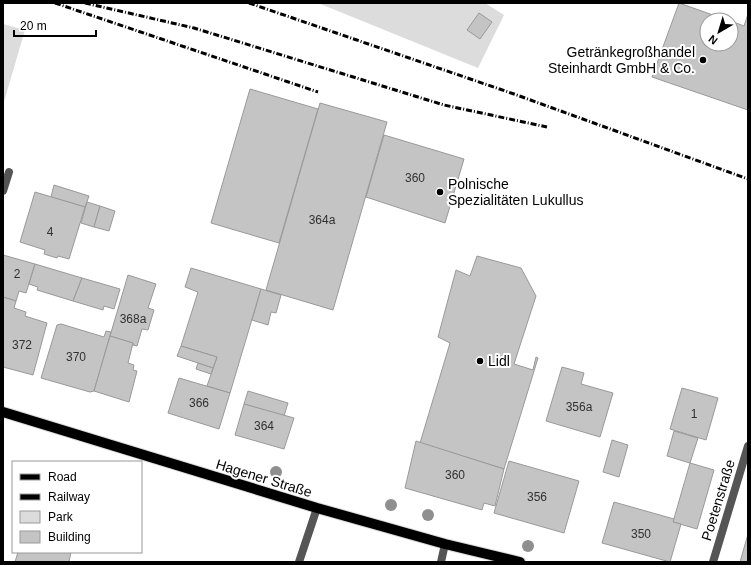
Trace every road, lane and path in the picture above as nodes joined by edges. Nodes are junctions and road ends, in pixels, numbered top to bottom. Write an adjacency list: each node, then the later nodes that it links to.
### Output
1 (9, 172): 2 (street)
2 (3, 191)
3 (4, 415): 5 (main road, Hagener Straße)
4 (748, 446): 10 (street, Poetenstraße)
5 (317, 508): 6 (main road, Hagener Straße); 7 (street)
6 (445, 544): 8 (street); 9 (main road, Hagener Straße)
7 (299, 562)
8 (441, 562)
9 (520, 562)
10 (713, 562)

